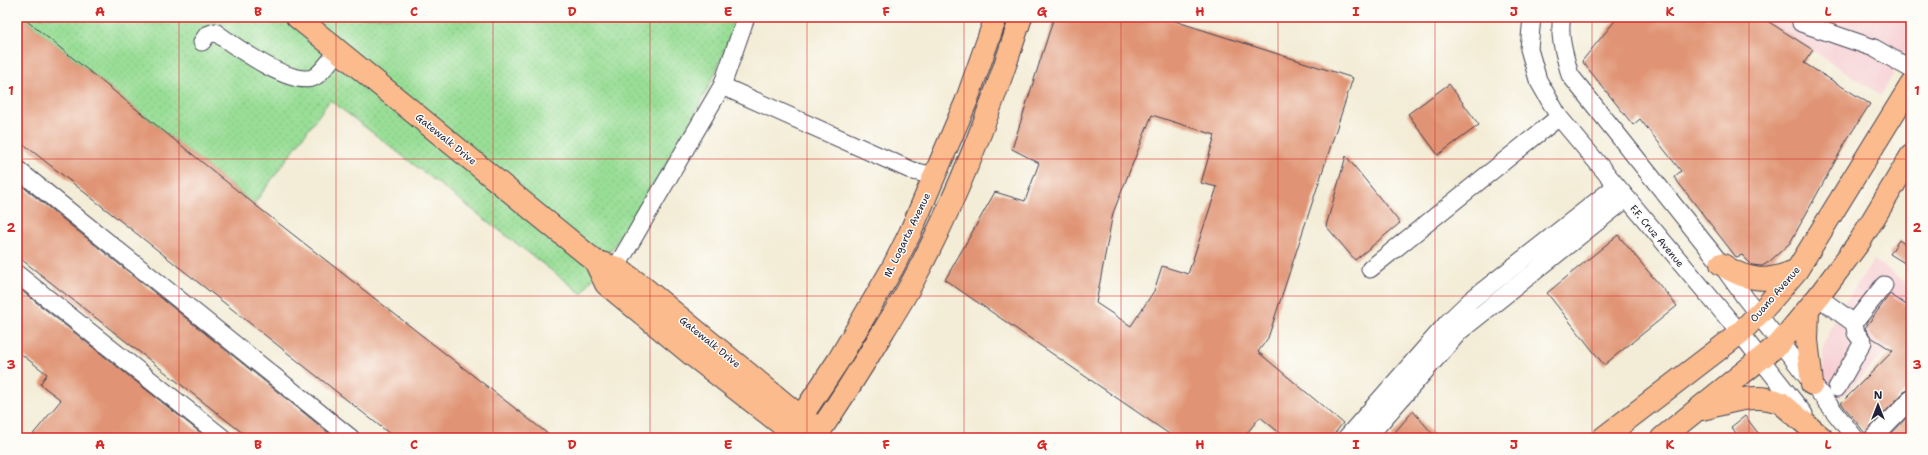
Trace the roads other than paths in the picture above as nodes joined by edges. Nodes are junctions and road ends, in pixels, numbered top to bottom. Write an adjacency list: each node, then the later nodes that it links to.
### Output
1 (297, 17): 9 (main road, Gatewalk Drive)
2 (746, 17): 12 (street)
3 (996, 17): 16 (main road, M. Logarta Avenue)
4 (1020, 17): 20 (main road)
5 (1532, 17): 13 (street, F.F. Cruz Avenue)
6 (1562, 17): 21 (street)
7 (1801, 23): 10 (street)
8 (202, 42): 9 (street)
9 (338, 51): 25 (main road, Gatewalk Drive)
10 (1911, 69)
11 (1911, 85): 23 (main road, Ouano Avenue)
12 (722, 86): 16 (street); 25 (street)
13 (1559, 117): 17 (street, F.F. Cruz Avenue); 22 (street)
14 (1911, 156): 27 (main road)
15 (17, 169): 41 (street)
16 (935, 176): 19 (main road, M. Logarta Avenue)
17 (1616, 186): 18 (street, F.F. Cruz Avenue); 29 (street)
18 (1626, 199): 29 (street); 30 (street, F.F. Cruz Avenue)
19 (910, 233): 20 (main road); 38 (main road, M. Logarta Avenue)
20 (932, 245): 39 (main road)
21 (1721, 264): 23 (main road); 28 (street)
22 (1370, 270)
23 (1797, 270): 28 (main road, Ouano Avenue)
24 (17, 274): 40 (street)
25 (611, 276): 38 (main road, Gatewalk Drive)
26 (1884, 285): 31 (street)
27 (1813, 303): 31 (street); 32 (main road); 34 (main road)
28 (1758, 315): 30 (main road, Ouano Avenue); 32 (street)
29 (1454, 327): 42 (street); 43 (street)
30 (1740, 333): 33 (street, F.F. Cruz Avenue); 44 (main road, Ouano Avenue)
31 (1859, 335): 35 (street)
32 (1780, 343): 33 (main road); 34 (street)
33 (1761, 359): 37 (main road); 46 (street, F.F. Cruz Avenue)
34 (1812, 384): 47 (street)
35 (1837, 388)
36 (1911, 399): 48 (street)
37 (1697, 410): 45 (main road); 46 (main road)
38 (795, 432): 39 (main road, Gatewalk Drive)
39 (822, 435)
40 (223, 438)
41 (351, 438)
42 (1346, 438)
43 (1367, 438)
44 (1603, 438)
45 (1662, 438)
46 (1822, 438)
47 (1855, 438)
48 (1873, 438)

